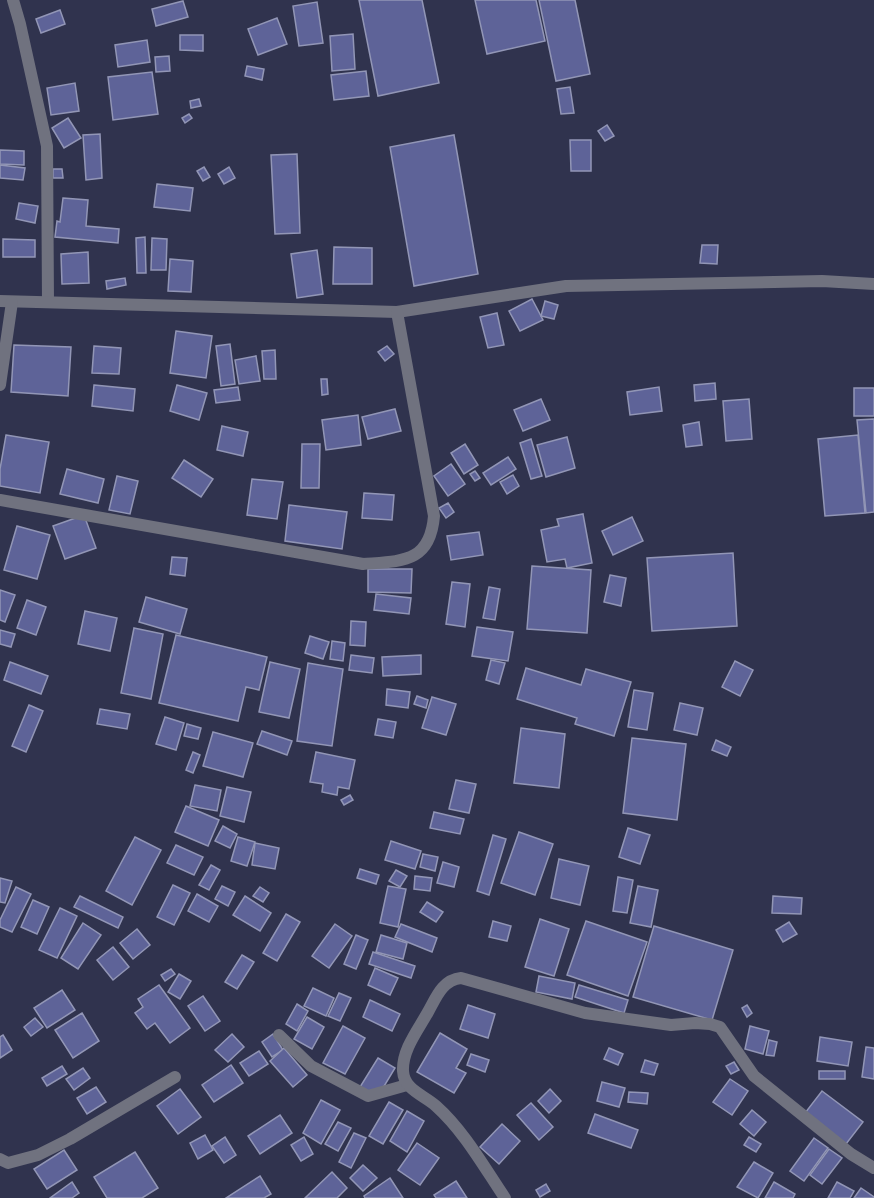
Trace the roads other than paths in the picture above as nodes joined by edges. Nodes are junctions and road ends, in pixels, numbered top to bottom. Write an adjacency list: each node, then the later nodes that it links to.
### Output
1 (13, 0): 4 (street)
2 (874, 285): 5 (street)
3 (6, 301): 4 (street); 6 (street)
4 (48, 302): 5 (street)
5 (397, 312): 7 (street)
6 (0, 385)
7 (0, 501)
8 (279, 1035): 10 (street)
9 (175, 1077): 11 (street)
10 (407, 1085): 12 (street); 13 (street)
11 (0, 1159)
12 (874, 1168)
13 (505, 1198)

